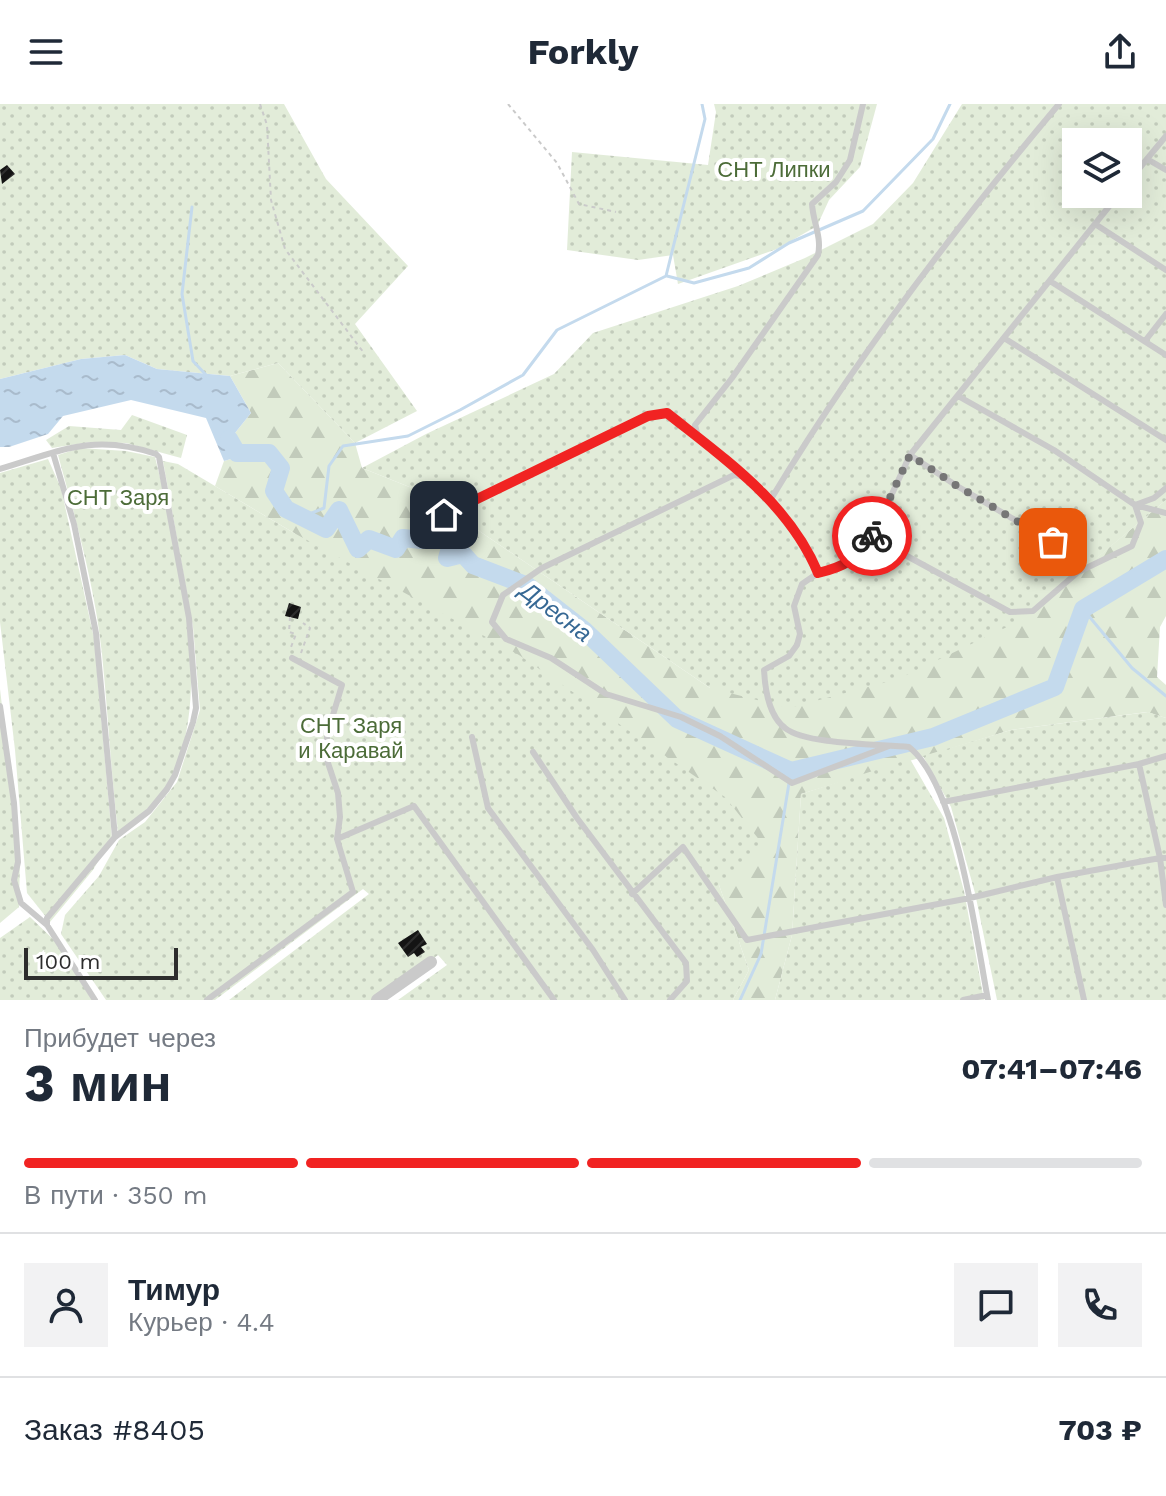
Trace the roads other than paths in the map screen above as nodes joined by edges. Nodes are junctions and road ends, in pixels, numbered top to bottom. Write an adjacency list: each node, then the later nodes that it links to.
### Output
1 (863, 104): 16 (lane)
2 (1059, 104): 23 (lane)
3 (1166, 136): 4 (lane)
4 (1147, 159): 5 (lane); 6 (lane)
5 (1142, 165)
6 (1166, 170)
7 (1108, 208): 8 (lane)
8 (1095, 224): 9 (lane); 10 (lane)
9 (1166, 270)
10 (1050, 281): 12 (lane); 13 (lane)
11 (1166, 314): 13 (lane)
12 (1004, 338): 15 (lane); 17 (lane)
13 (1145, 341): 14 (lane)
14 (1166, 355)
15 (958, 396): 19 (lane); 24 (lane)
16 (698, 437): 21 (lane); 26 (lane)
17 (1166, 440)
18 (53, 453): 20 (lane); 38 (lane); 38 (lane)
19 (910, 455): 27 (lane); 28 (lane)
20 (0, 469)
21 (746, 477): 23 (lane); 33 (lane)
22 (1166, 488): 24 (lane)
23 (771, 499): 29 (lane)
24 (1135, 505): 25 (lane); 28 (lane)
25 (1166, 513)
26 (444, 515)
27 (872, 537): 28 (lane); 29 (lane)
28 (1078, 572)
29 (818, 573): 33 (lane)
30 (292, 658): 39 (lane)
31 (0, 706): 45 (lane)
32 (472, 737): 52 (lane)
33 (893, 745): 37 (lane)
34 (533, 752): 42 (lane)
35 (1166, 756): 36 (lane)
36 (1139, 764): 37 (lane); 40 (lane)
37 (943, 802): 43 (lane)
38 (115, 837): 45 (lane)
39 (337, 839): 49 (lane); 51 (lane)
40 (1163, 858): 41 (lane); 44 (lane)
41 (1057, 877): 43 (lane); 55 (lane)
42 (632, 894): 43 (lane); 53 (lane)
43 (970, 898): 47 (lane)
44 (1166, 905)
45 (47, 925): 48 (lane)
46 (431, 962): 50 (street)
47 (987, 998): 54 (lane)
48 (95, 1000)
49 (207, 1000)
50 (377, 1000)
51 (554, 1000)
52 (625, 1000)
53 (670, 1000)
54 (963, 1000)
55 (1084, 1000)

